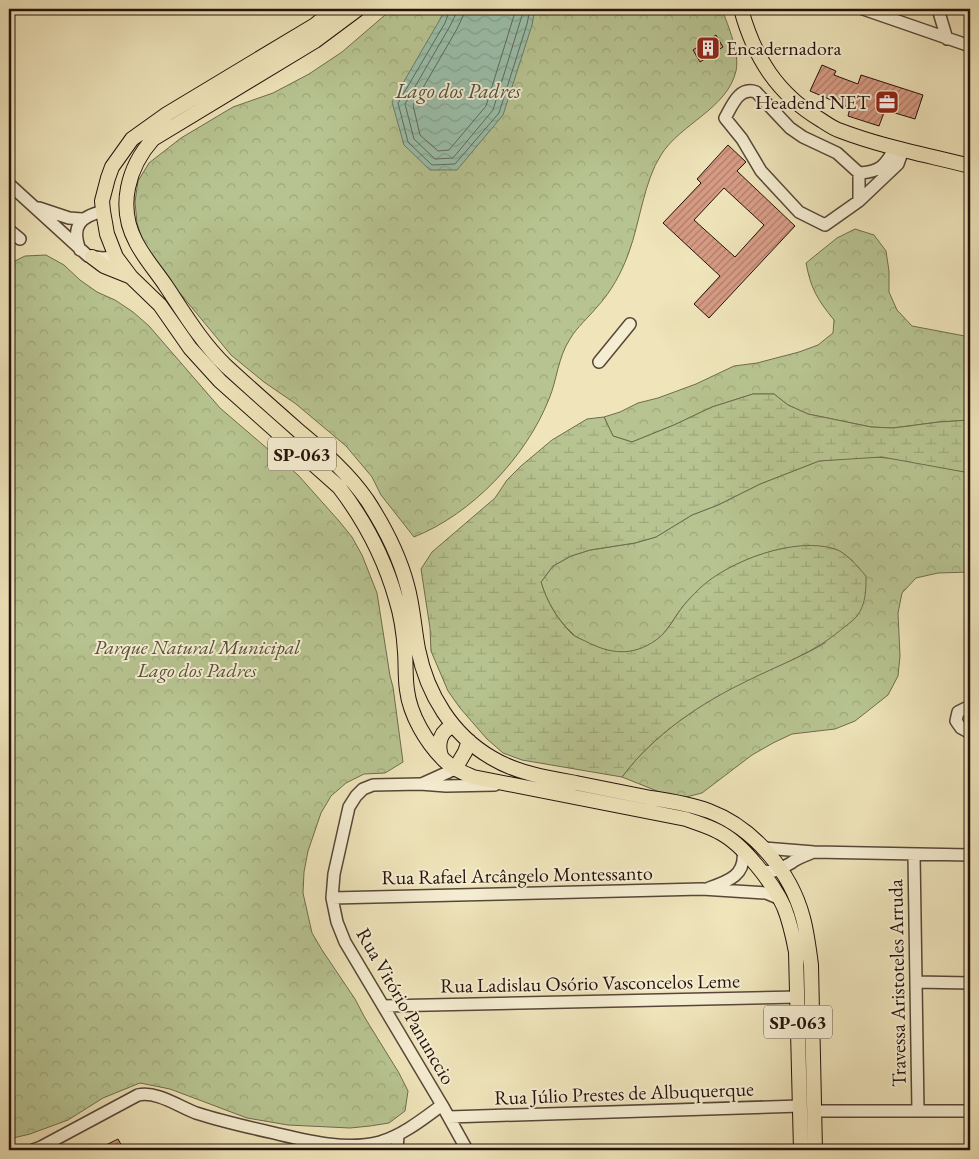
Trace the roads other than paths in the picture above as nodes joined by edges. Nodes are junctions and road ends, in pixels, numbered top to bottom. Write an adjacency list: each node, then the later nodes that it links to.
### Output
1 (335, 9): 14 (main road, SP-063)
2 (358, 9): 16 (main road, SP-063)
3 (741, 9): 8 (main road)
4 (863, 9): 6 (street)
5 (938, 9): 6 (street)
6 (947, 39): 7 (street)
7 (970, 46)
8 (899, 149): 9 (main road); 10 (street); 12 (street)
9 (970, 166)
10 (859, 173): 12 (street); 12 (street)
11 (9, 184): 13 (street)
12 (859, 201)
13 (35, 206): 15 (street); 20 (street)
14 (103, 211): 15 (street); 16 (main road); 22 (main road, SP-063)
15 (82, 219): 20 (street)
16 (128, 219): 19 (main road, SP-063)
17 (9, 230): 18 (street)
18 (20, 239)
19 (134, 239): 22 (main road); 27 (main road, SP-063)
20 (80, 250): 21 (street)
21 (92, 257): 22 (street); 23 (main road)
22 (116, 257): 23 (main road, SP-063)
23 (131, 277): 30 (main road, SP-063)
24 (630, 324): 25 (street)
25 (599, 362)
26 (970, 708): 28 (street)
27 (454, 726): 29 (main road, SP-063); 30 (main road)
28 (970, 733)
29 (469, 741): 30 (main road); 33 (main road, SP-063)
30 (446, 765): 31 (street, Rua Vitório Panunccio); 32 (main road, SP-063)
31 (420, 784): 32 (street, Rua Vitório Panunccio); 41 (street, Rua Vitório Panunccio)
32 (504, 784): 34 (main road, SP-063)
33 (764, 848): 35 (street); 38 (main road, SP-063)
34 (744, 851): 39 (main road, SP-063); 40 (street, Rua Rafael Arcângelo Montessanto)
35 (814, 852): 36 (street); 38 (street)
36 (914, 854): 37 (street); 43 (street, Travessa Aristoteles Arruda)
37 (970, 855)
38 (780, 870): 39 (street); 49 (main road, SP-063)
39 (761, 871): 42 (main road, SP-063)
40 (702, 889): 41 (street, Rua Rafael Arcângelo Montessanto); 42 (street, Rua Rafael Arcângelo Montessanto)
41 (332, 898): 46 (street, Rua Vitório Panunccio)
42 (778, 898): 45 (main road, SP-063)
43 (916, 982): 44 (street); 50 (street, Travessa Aristoteles Arruda)
44 (970, 983)
45 (798, 997): 46 (street, Rua Ladislau Osório Vasconcelos Leme); 48 (main road, SP-063)
46 (384, 1006): 47 (street, Rua Vitório Panunccio)
47 (442, 1105): 52 (street, Rua Vitório Panunccio); 53 (street)
48 (800, 1106): 52 (street, Rua Júlio Prestes de Albuquerque); 57 (main road, SP-063)
49 (814, 1111): 50 (street); 58 (main road, SP-063)
50 (918, 1111): 51 (street)
51 (970, 1111)
52 (449, 1116): 56 (street, Rua Vitório Panunccio)
53 (398, 1135): 54 (street); 55 (street)
54 (33, 1150)
55 (397, 1150)
56 (467, 1150)
57 (801, 1150)
58 (815, 1150)

